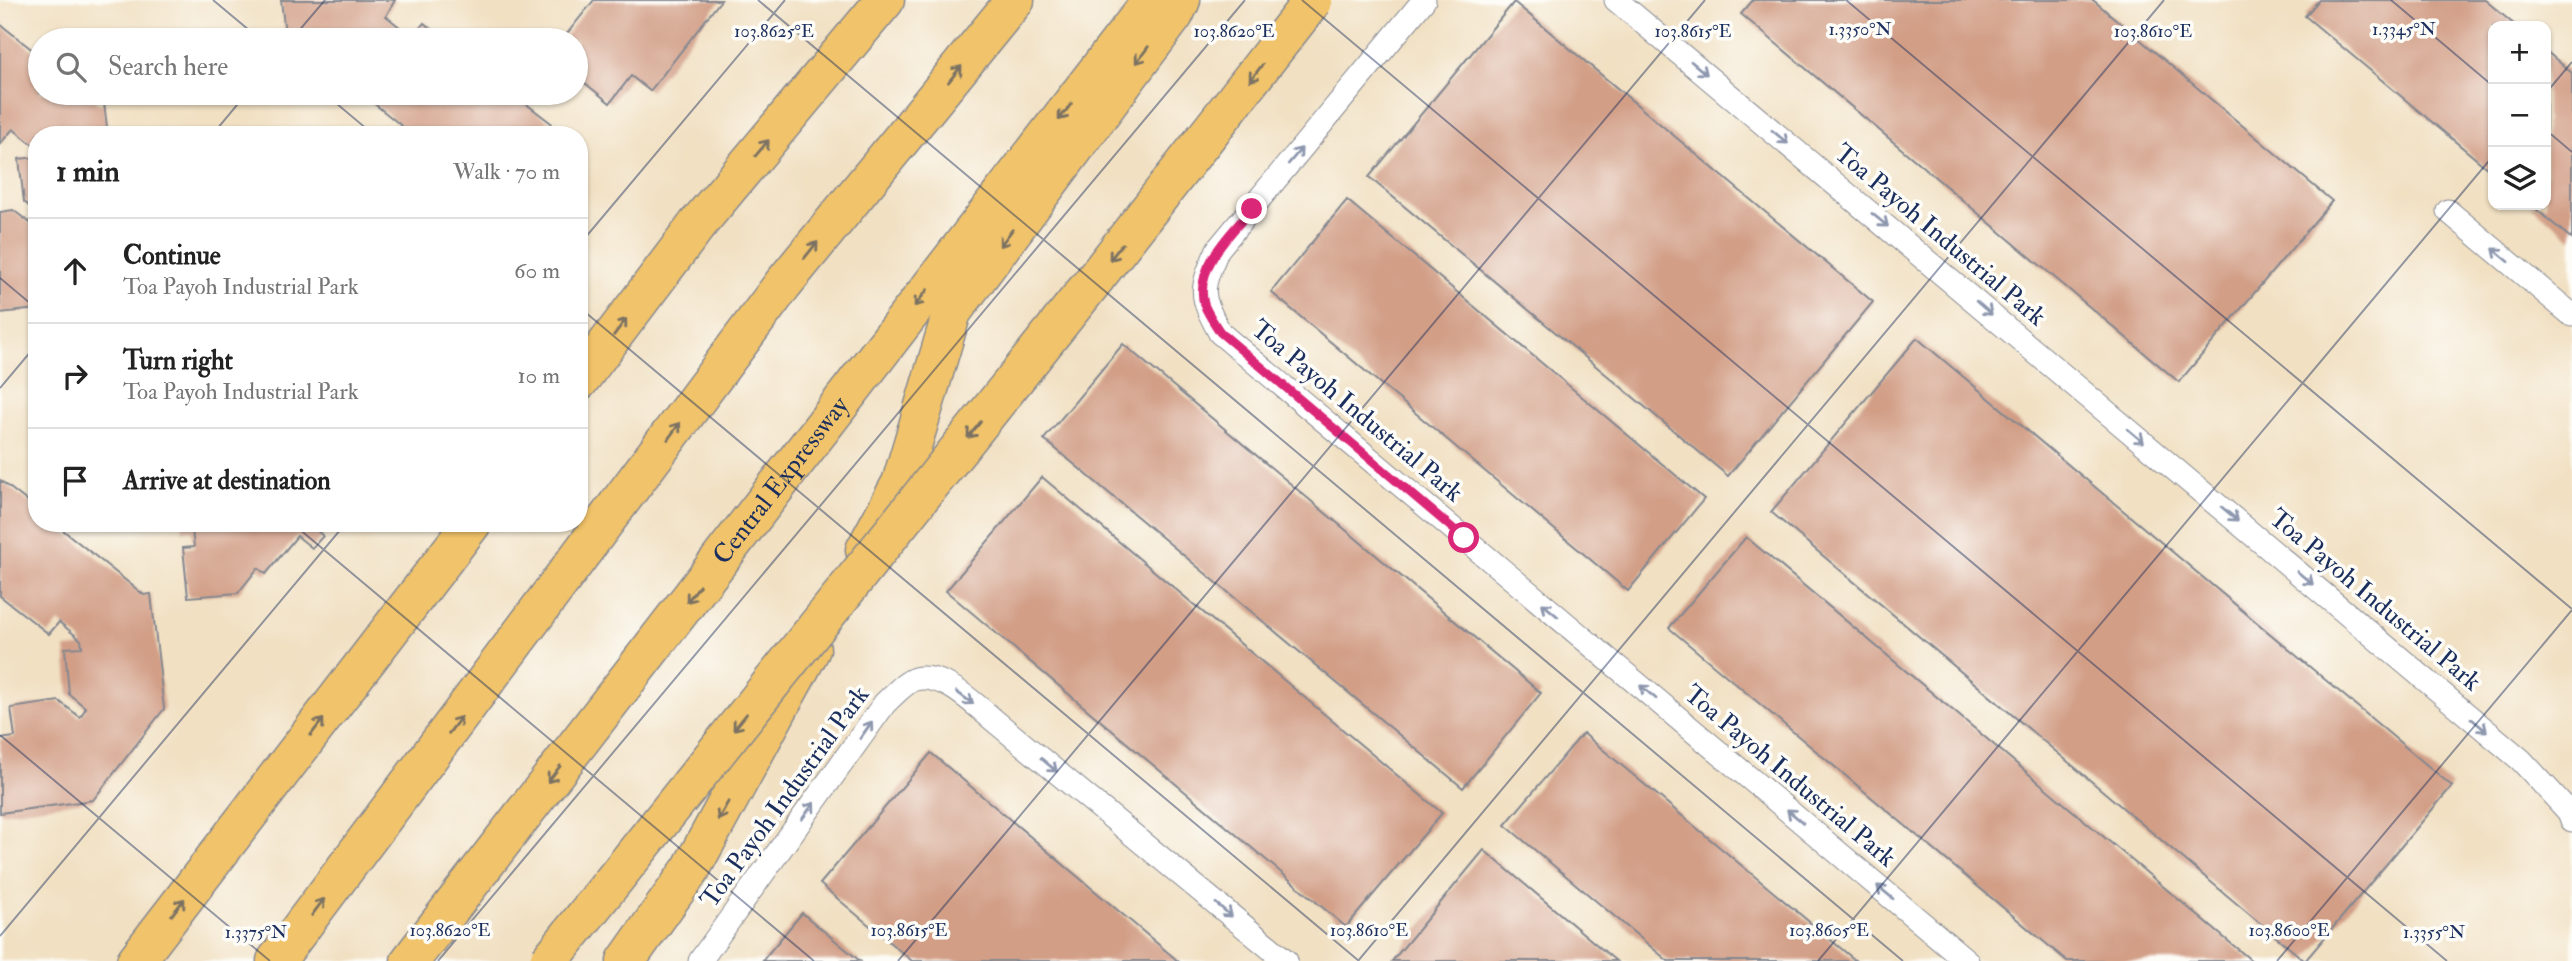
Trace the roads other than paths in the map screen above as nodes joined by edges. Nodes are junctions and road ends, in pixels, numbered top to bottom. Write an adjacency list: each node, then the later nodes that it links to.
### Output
1 (886, 0): 10 (highway, one-way to 1)
2 (1015, 0): 14 (highway, one-way to 2)
3 (1152, 0): 15 (highway, Central Expressway, one-way to 15)
4 (1181, 0): 17 (highway, one-way to 17)
5 (1313, 0): 16 (highway, one-way to 16, bridge)
6 (1424, 0): 20 (lane, Toa Payoh Industrial Park, one-way to 6)
7 (1616, 0): 12 (lane, Toa Payoh Industrial Park, one-way to 12)
8 (2448, 211): 9 (lane, one-way to 8)
9 (2572, 315)
10 (588, 369)
11 (465, 532): 13 (highway, one-way to 11)
12 (2572, 820)
13 (136, 961)
14 (276, 961)
15 (410, 961)
16 (549, 961)
17 (626, 961)
18 (700, 961): 19 (lane, Toa Payoh Industrial Park, one-way to 19)
19 (1286, 961)
20 (1967, 961)

